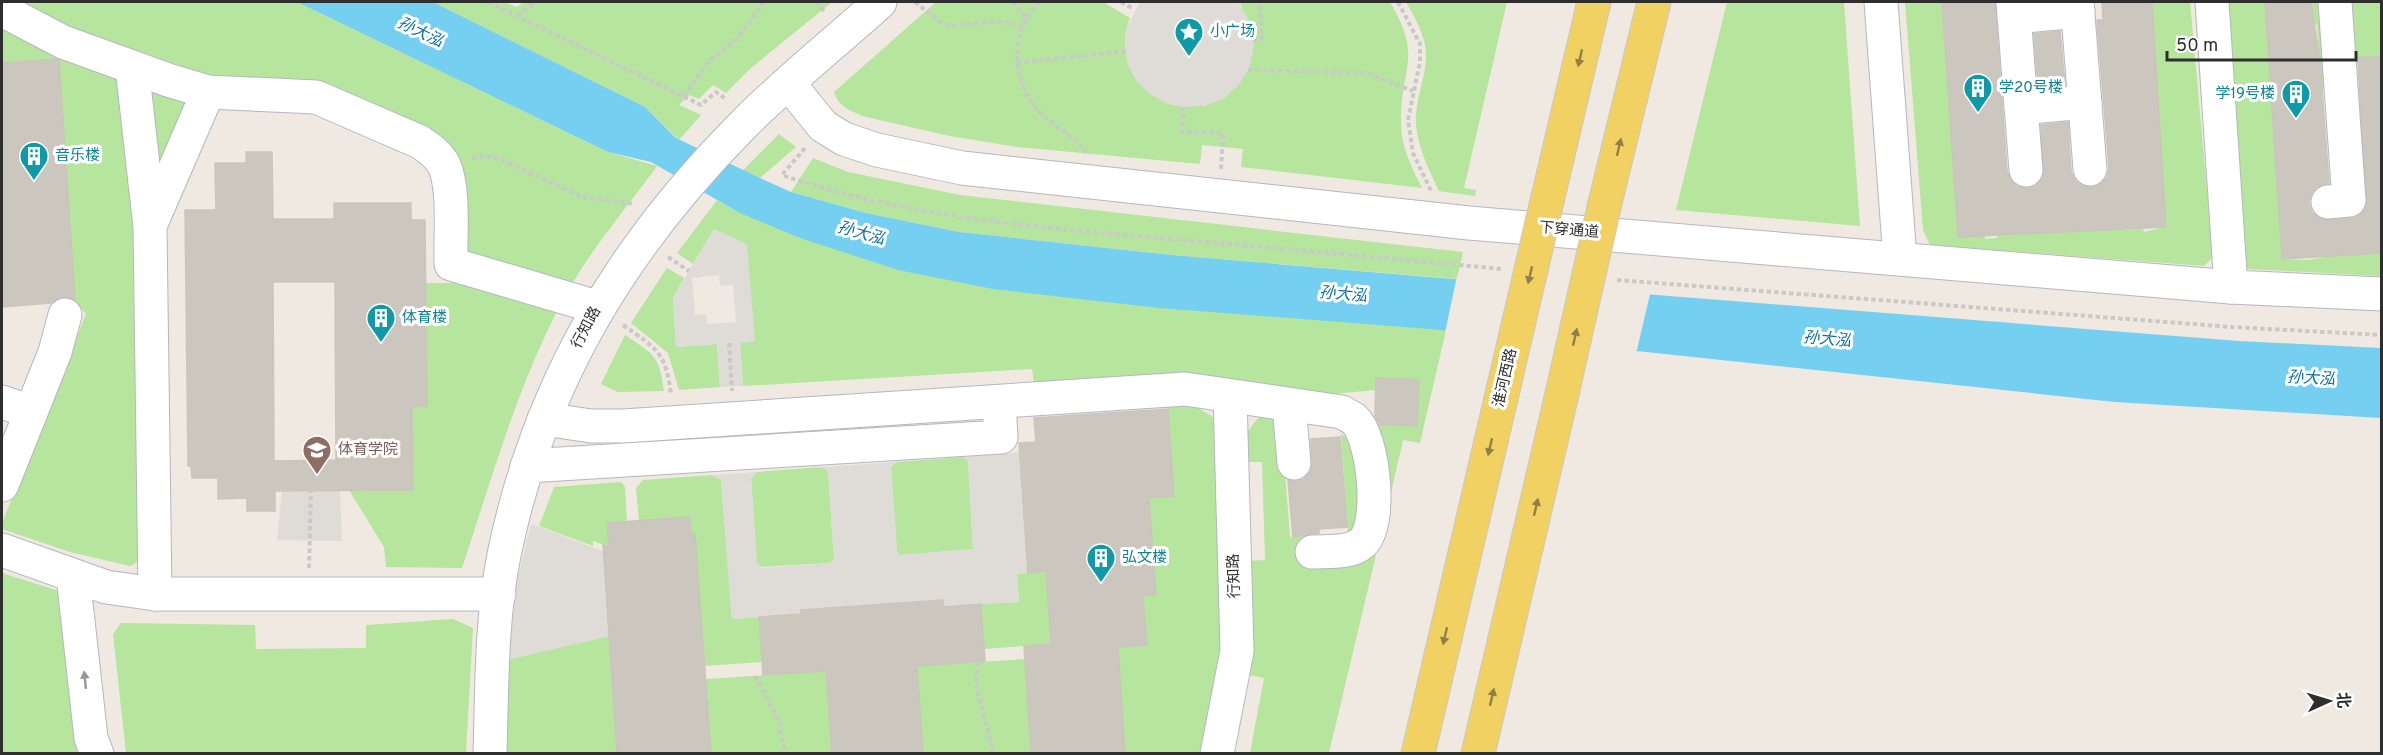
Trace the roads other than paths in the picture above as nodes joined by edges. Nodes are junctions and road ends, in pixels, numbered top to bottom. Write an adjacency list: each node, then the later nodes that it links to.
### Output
1 (880, 2): 11 (lane, 行知路)
2 (1594, 2): 40 (main road, 淮河西路, one-way to 40, bridge)
3 (1654, 2): 41 (main road, one-way to 3, bridge)
4 (1881, 2): 19 (lane)
5 (2212, 2): 20 (lane)
6 (2335, 2): 17 (lane)
7 (2077, 6): 8 (lane); 13 (lane)
8 (2013, 9): 14 (lane)
9 (2, 10): 10 (lane)
10 (132, 67): 12 (lane); 18 (lane)
11 (789, 84): 19 (lane, 下穿通道); 23 (lane, 行知路)
12 (208, 92): 18 (lane); 23 (lane)
13 (2085, 102): 14 (lane); 15 (lane)
14 (2021, 108): 16 (lane)
15 (2090, 169)
16 (2026, 170)
17 (2346, 200)
18 (150, 227): 35 (lane)
19 (1900, 259): 20 (lane, 下穿通道)
20 (2231, 287): 21 (lane, 下穿通道)
21 (2382, 294)
22 (65, 315): 27 (lane)
23 (610, 316): 28 (lane, 行知路)
24 (1230, 396): 25 (lane); 26 (lane); 39 (lane, 行知路)
25 (999, 403): 28 (lane); 30 (lane)
26 (1289, 405): 29 (lane); 33 (lane)
27 (16, 407): 31 (lane)
28 (544, 419): 30 (lane, 行知路)
29 (1293, 463)
30 (527, 466): 36 (lane, 行知路)
31 (2, 485)
32 (2, 550): 34 (lane)
33 (1312, 552)
34 (73, 576): 35 (lane); 37 (lane, one-way to 34)
35 (155, 594): 36 (lane)
36 (499, 594): 38 (lane, 行知路)
37 (92, 748)
38 (490, 753)
39 (1217, 753)
40 (1418, 753)
41 (1478, 753)

